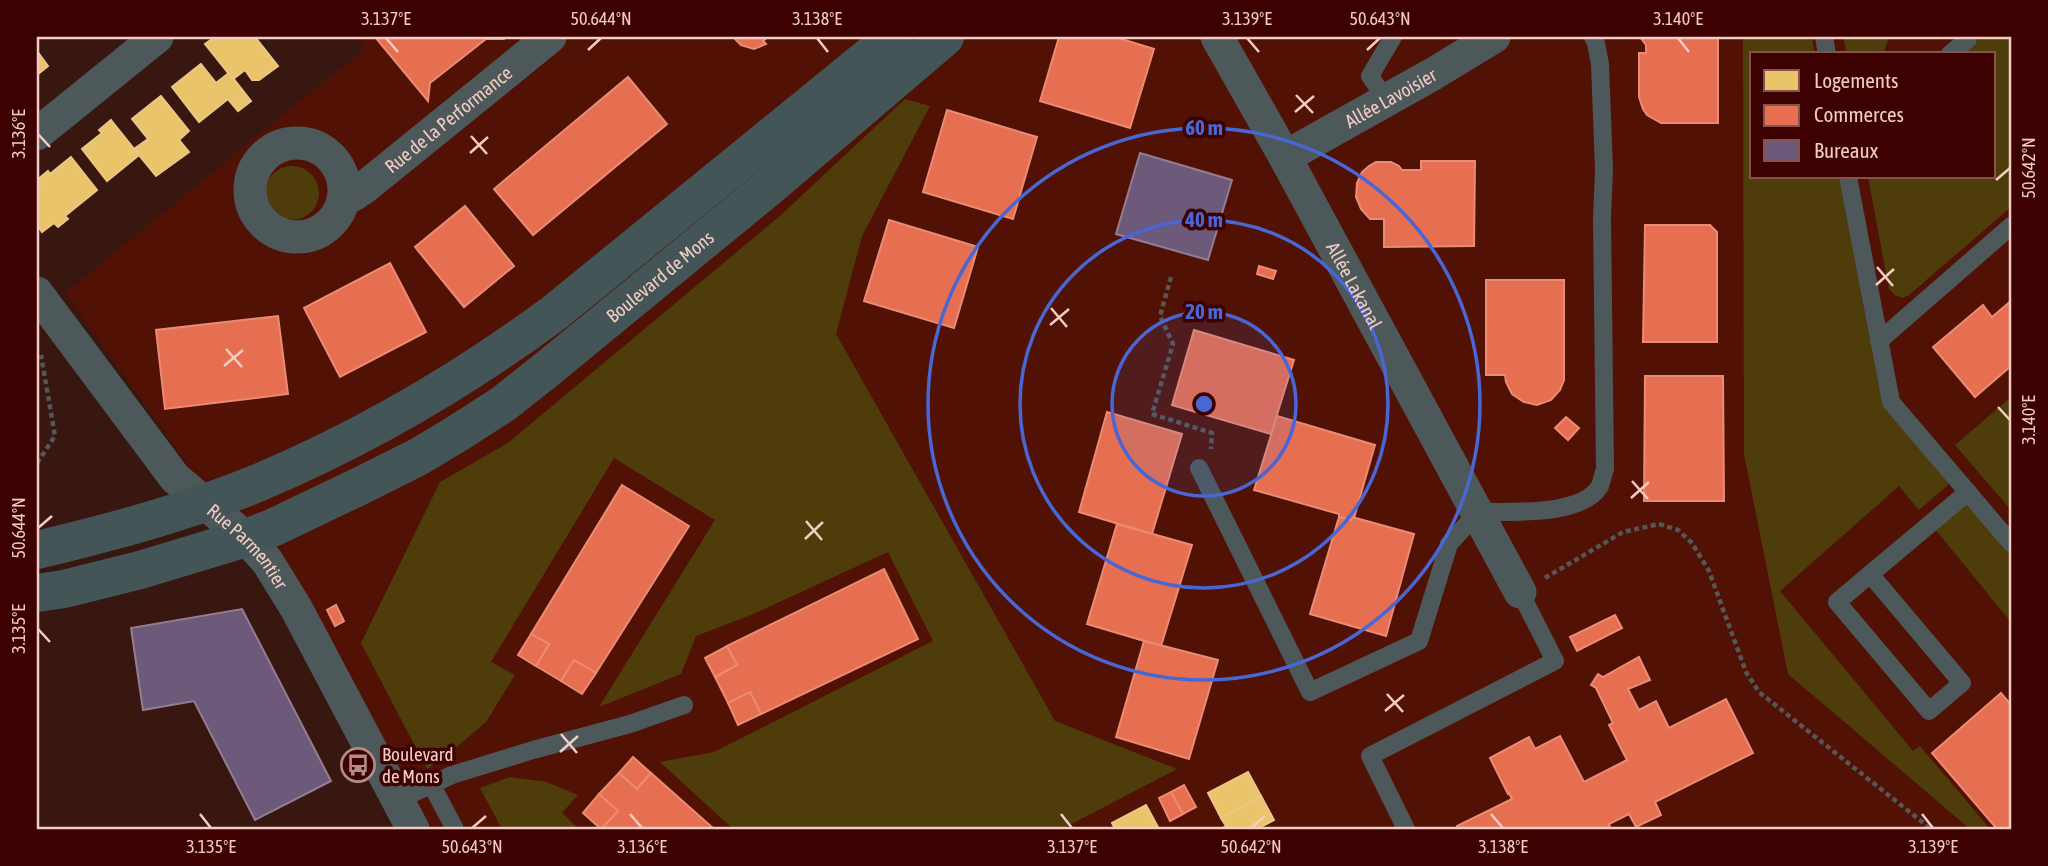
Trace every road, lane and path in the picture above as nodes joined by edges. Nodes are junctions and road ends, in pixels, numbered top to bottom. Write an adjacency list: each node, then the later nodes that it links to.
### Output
1 (156, 37): 12 (street)
2 (550, 37): 15 (street, Rue de la Performance)
3 (893, 37): 24 (main road, Boulevard de Mons)
4 (945, 37): 26 (main road, Boulevard de Mons)
5 (1393, 37): 11 (lane)
6 (1494, 37): 11 (street, Allée Lavoisier)
7 (1593, 37): 25 (lane)
8 (1968, 39): 10 (lane)
9 (1224, 44): 13 (street, Allée Lakanal)
10 (1952, 52)
11 (1387, 100): 13 (street, Allée Lavoisier)
12 (37, 134)
13 (1285, 157): 25 (street, Allée Lakanal)
14 (1848, 178): 19 (lane)
15 (344, 197)
16 (2011, 226): 19 (lane)
17 (1171, 278): 22 (path)
18 (37, 293): 24 (street, Rue Parmentier)
19 (1879, 341): 23 (lane)
20 (37, 349): 21 (path)
21 (37, 463)
22 (1203, 476): 25 (lane)
23 (1968, 492): 27 (lane); 29 (lane)
24 (203, 503): 26 (street, Rue Parmentier); 28 (main road, Boulevard de Mons)
25 (1478, 512): 30 (street, Allée Lakanal)
26 (246, 538): 31 (main road, Boulevard de Mons); 34 (street, Rue Parmentier)
27 (2011, 543)
28 (37, 550)
29 (1870, 574): 29 (lane)
30 (1520, 592): 37 (lane, Allée Lakanal); 38 (path)
31 (37, 593)
32 (684, 705): 33 (lane)
33 (431, 785): 34 (lane); 36 (lane)
34 (398, 800): 35 (street, Rue Parmentier)
35 (413, 829)
36 (455, 829)
37 (1406, 829)
38 (1931, 829)

